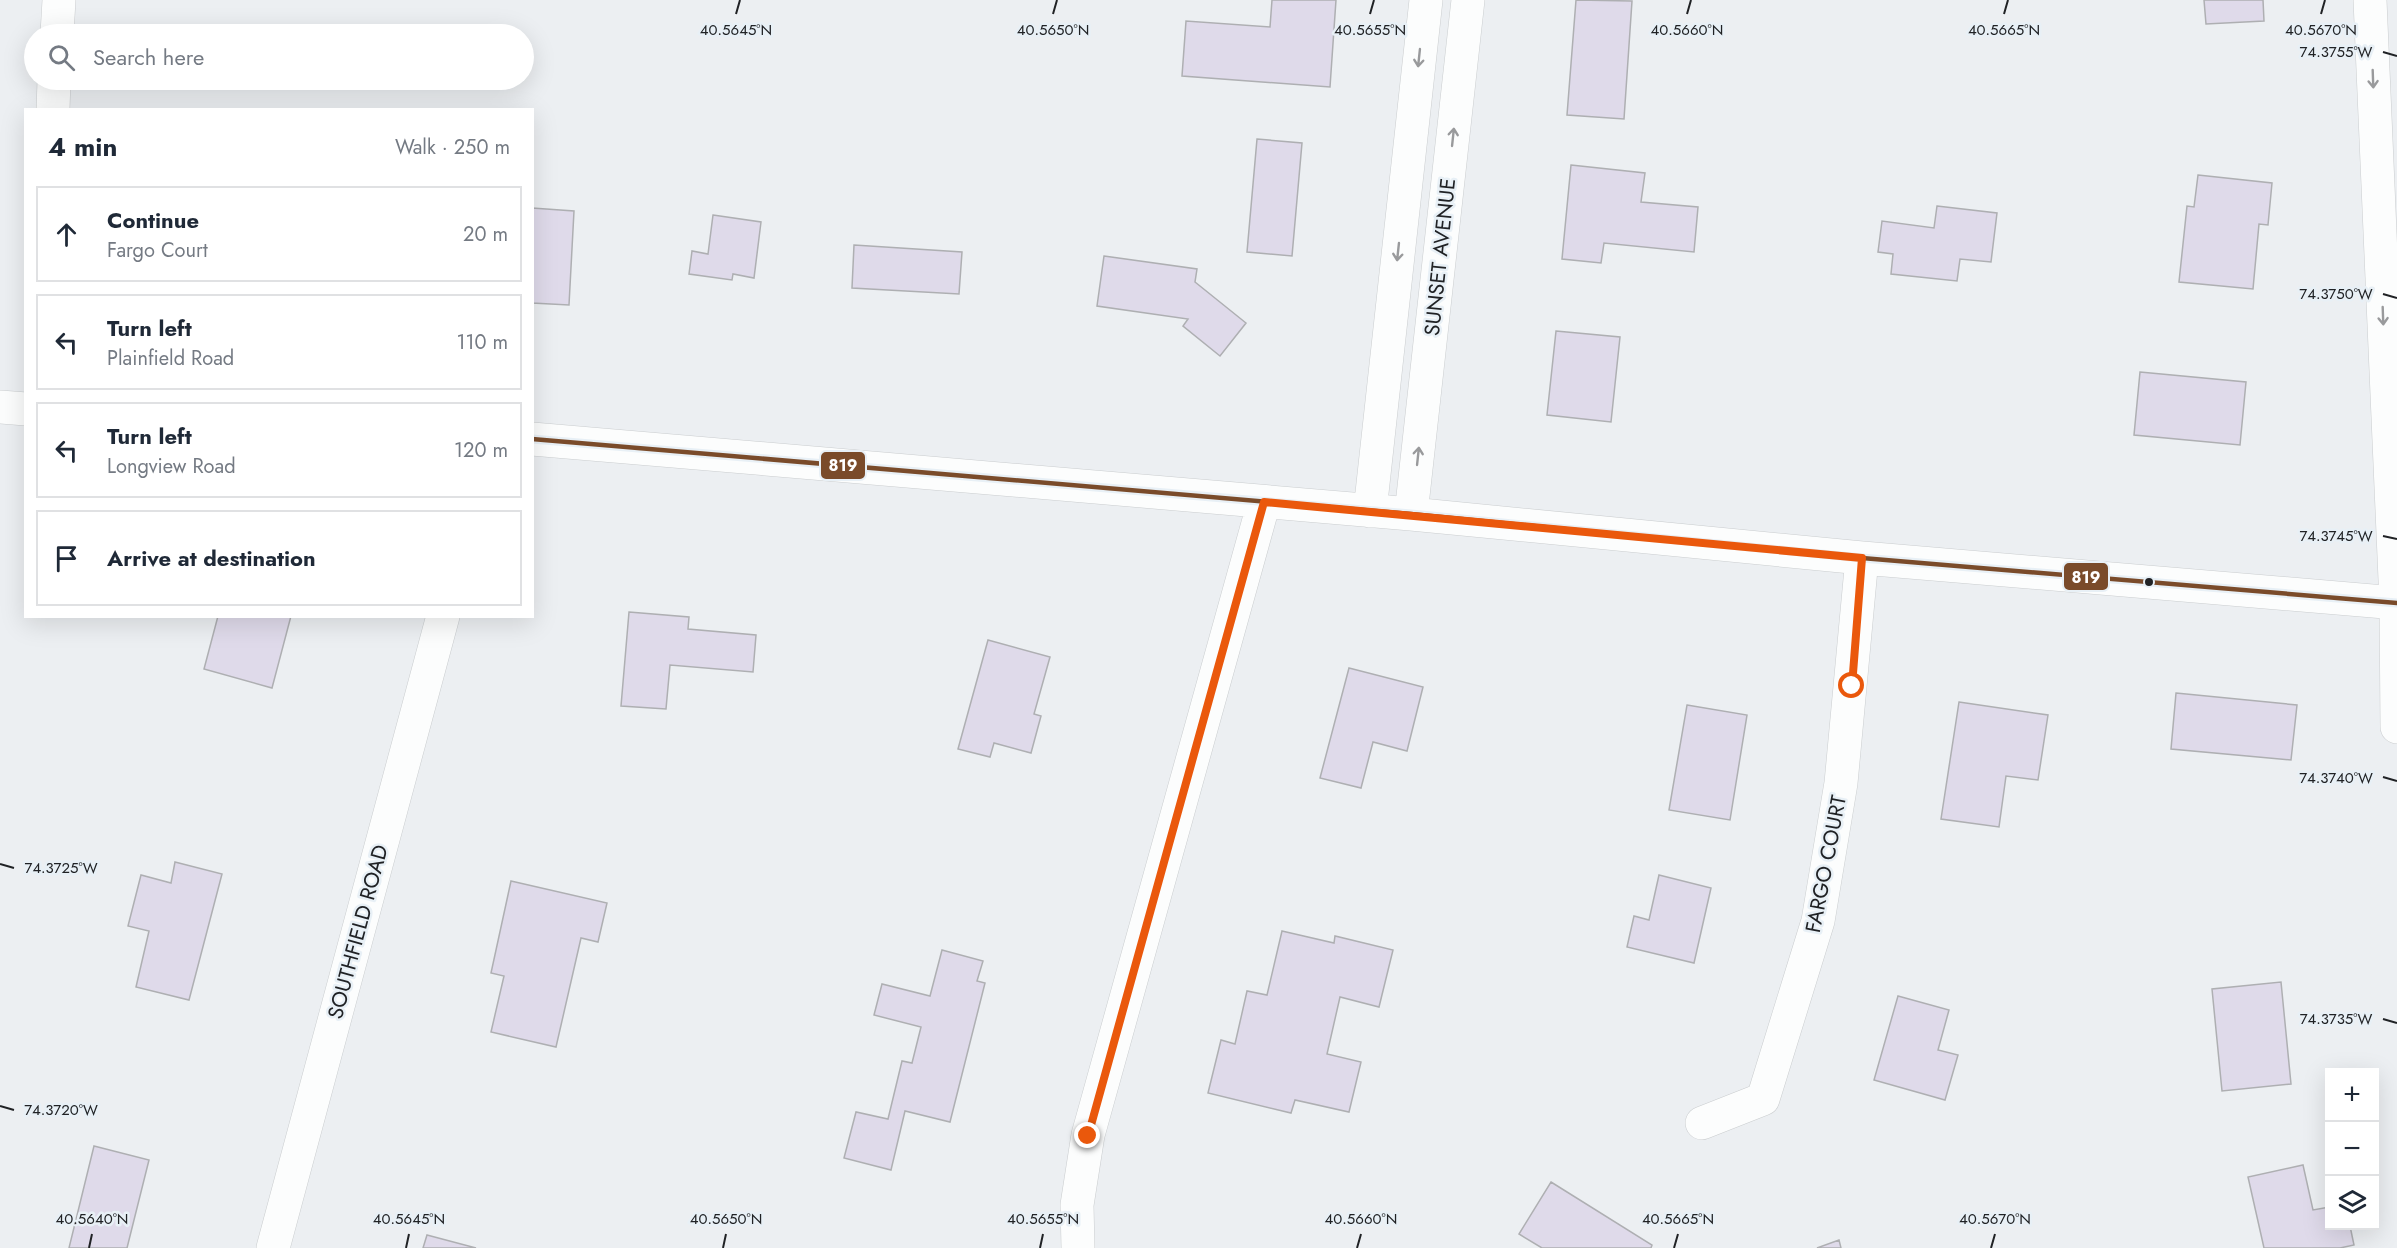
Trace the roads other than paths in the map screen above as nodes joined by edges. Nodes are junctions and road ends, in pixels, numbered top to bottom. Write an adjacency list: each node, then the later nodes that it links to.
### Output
1 (58, 0): 5 (street)
2 (1426, 0): 12 (street, SUNSET AVENUE, one-way to 12)
3 (1468, 0): 13 (street, SUNSET AVENUE, one-way to 3)
4 (2370, 0): 15 (street, one-way to 15)
5 (57, 24)
6 (54, 90): 7 (street)
7 (53, 108)
8 (0, 407): 9 (street)
9 (24, 409)
10 (534, 439): 11 (street)
11 (1264, 502): 12 (street); 20 (street)
12 (1370, 511): 13 (street)
13 (1411, 514): 14 (street)
14 (1862, 558): 15 (street); 18 (street, FARGO COURT)
15 (2396, 603): 17 (street)
16 (442, 618): 19 (street, SOUTHFIELD ROAD)
17 (2397, 727)
18 (1702, 1124)
19 (273, 1248)
20 (1078, 1248)

